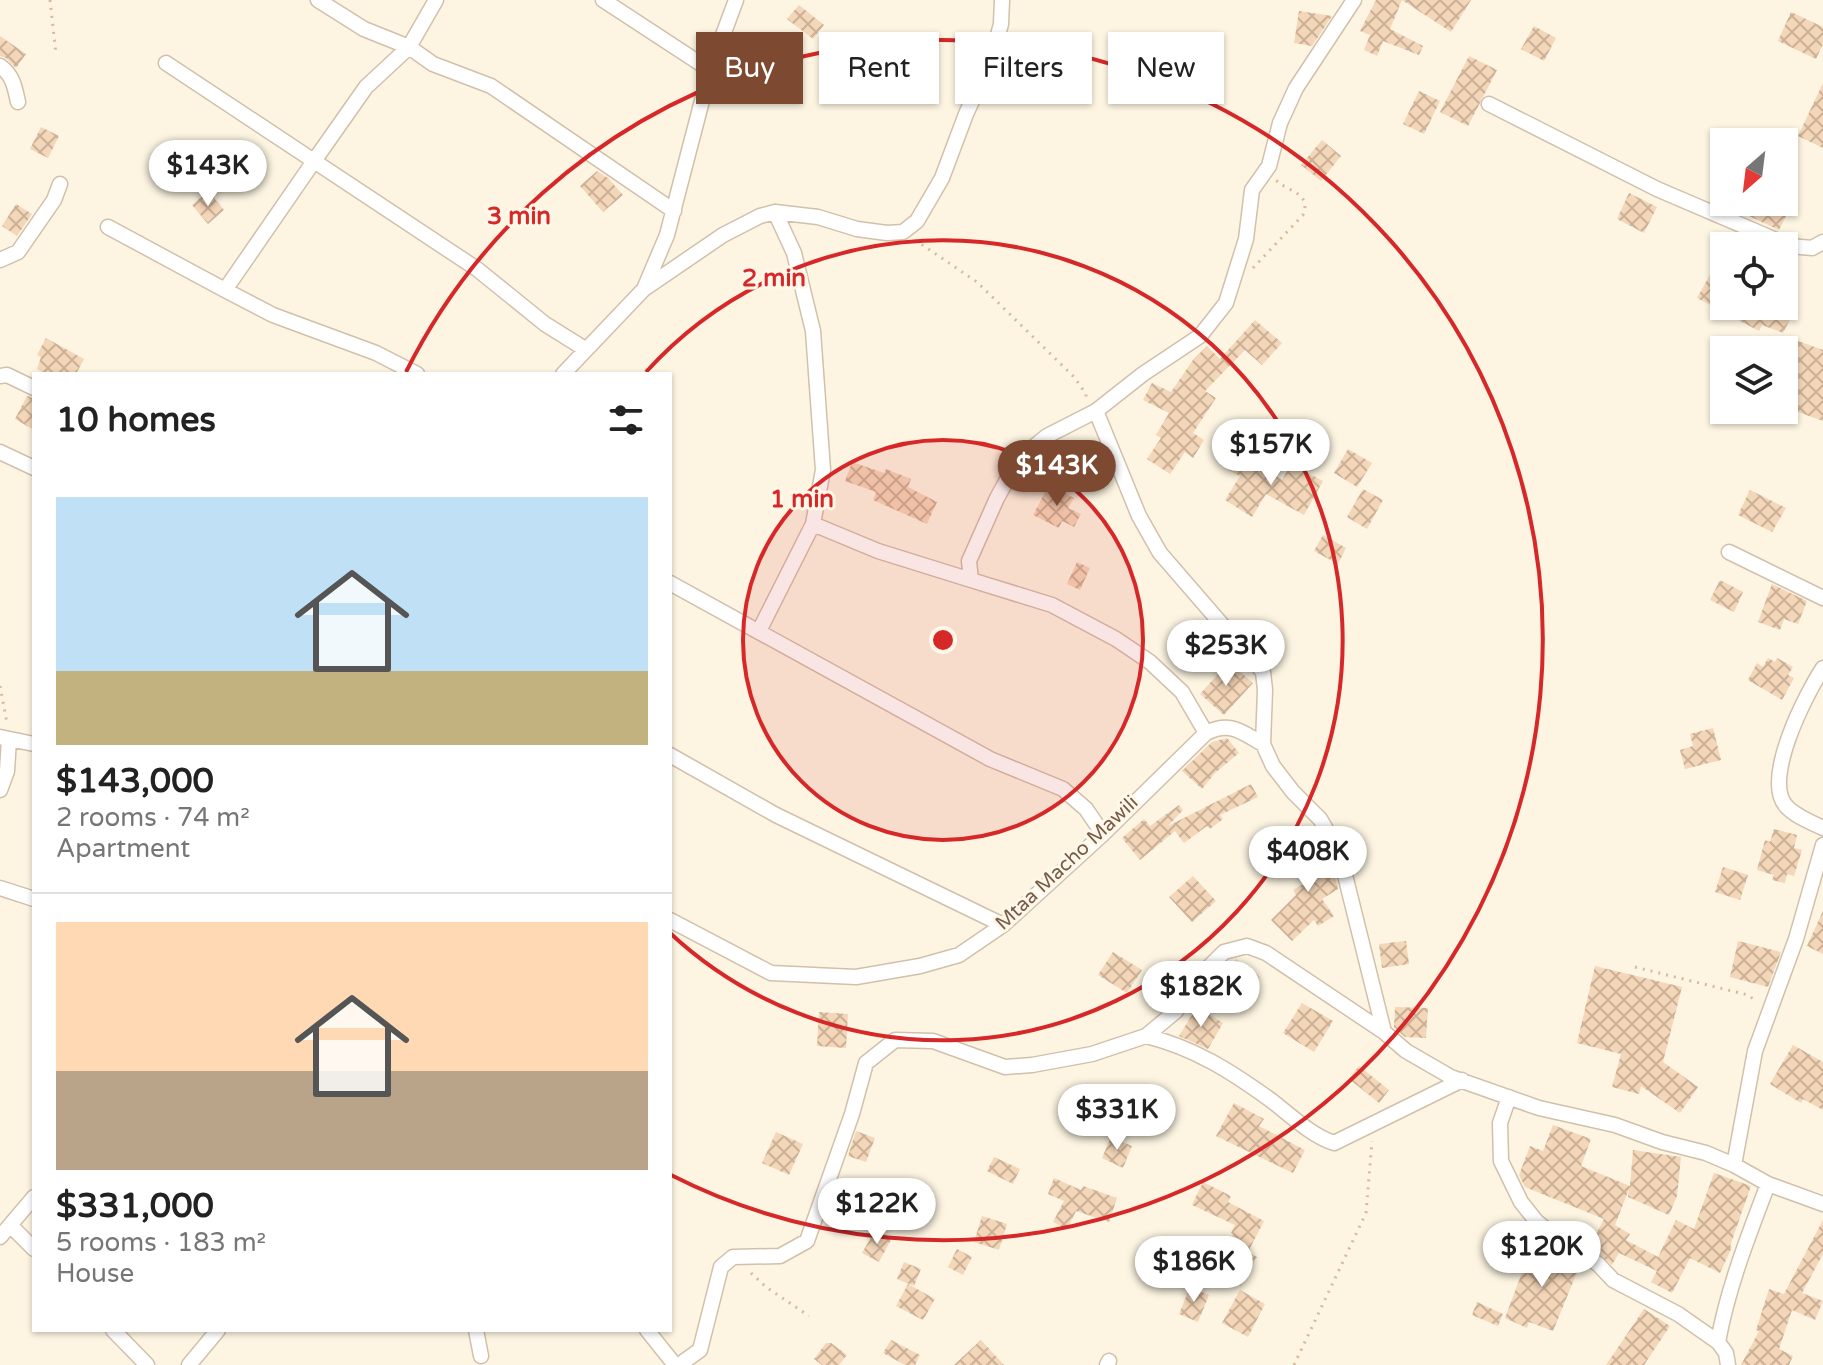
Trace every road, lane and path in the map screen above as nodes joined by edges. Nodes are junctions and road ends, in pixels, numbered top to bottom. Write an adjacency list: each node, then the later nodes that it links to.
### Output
1 (50, 0): 10 (path)
2 (318, 0): 9 (street)
3 (436, 0): 9 (street)
4 (603, 0): 11 (street)
5 (736, 0): 8 (street)
6 (1002, 0): 23 (street)
7 (1354, 0): 18 (street)
8 (724, 32)
9 (409, 47): 17 (street); 20 (street)
10 (56, 54)
11 (696, 61)
12 (166, 63): 17 (street)
13 (0, 66): 14 (street)
14 (18, 102)
15 (701, 104): 20 (street)
16 (1489, 104): 24 (street)
17 (314, 161): 28 (street); 29 (street)
18 (1269, 166): 26 (path); 34 (street)
19 (60, 184): 25 (street)
20 (674, 211): 27 (street)
21 (775, 212): 23 (street); 27 (street); 37 (street)
22 (108, 227): 28 (street)
23 (903, 232): 34 (path)
24 (1823, 242)
25 (0, 260)
26 (1248, 274)
27 (644, 289): 29 (street)
28 (225, 290): 30 (street)
29 (585, 349): 31 (street)
30 (413, 372)
31 (565, 372)
32 (0, 376): 33 (street)
33 (32, 387)
34 (1091, 413): 39 (street); 48 (street)
35 (0, 452): 36 (street)
36 (32, 467)
37 (813, 524): 39 (street); 42 (street)
38 (1729, 552): 41 (street)
39 (971, 580): 45 (street)
40 (672, 584): 42 (street)
41 (1823, 598)
42 (759, 631): 52 (street)
43 (1823, 668): 51 (street)
44 (0, 686): 46 (path)
45 (1206, 733): 48 (street); 52 (street, Mtaa Macho Mawili)
46 (5, 738): 47 (street); 50 (street)
47 (32, 744)
48 (1263, 744): 60 (street)
49 (672, 756): 57 (street)
50 (0, 790)
51 (1823, 828)
52 (1103, 834): 57 (street, Mtaa Macho Mawili)
53 (1823, 845): 59 (street)
54 (0, 888): 55 (street)
55 (32, 898)
56 (672, 921): 57 (street, Mtaa Macho Mawili)
57 (1003, 925)
58 (1635, 967): 59 (path)
59 (1769, 1009): 65 (street)
60 (1384, 1032): 61 (street); 62 (street)
61 (1146, 1036): 64 (street); 71 (street)
62 (1462, 1080): 63 (street); 64 (street)
63 (1509, 1097): 65 (street); 77 (street)
64 (1373, 1124): 82 (path)
65 (1734, 1165): 66 (street)
66 (1768, 1184): 68 (street); 77 (street)
67 (32, 1199): 69 (street)
68 (1823, 1204)
69 (6, 1231): 70 (street)
70 (32, 1248)
71 (733, 1257): 72 (path); 81 (street)
72 (809, 1316)
73 (115, 1332): 79 (street)
74 (216, 1332): 80 (street)
75 (476, 1332): 78 (street)
76 (649, 1332): 81 (street)
77 (1718, 1342): 83 (street)
78 (481, 1356)
79 (147, 1365)
80 (189, 1365)
81 (677, 1365)
82 (1294, 1365)
83 (1728, 1365)

